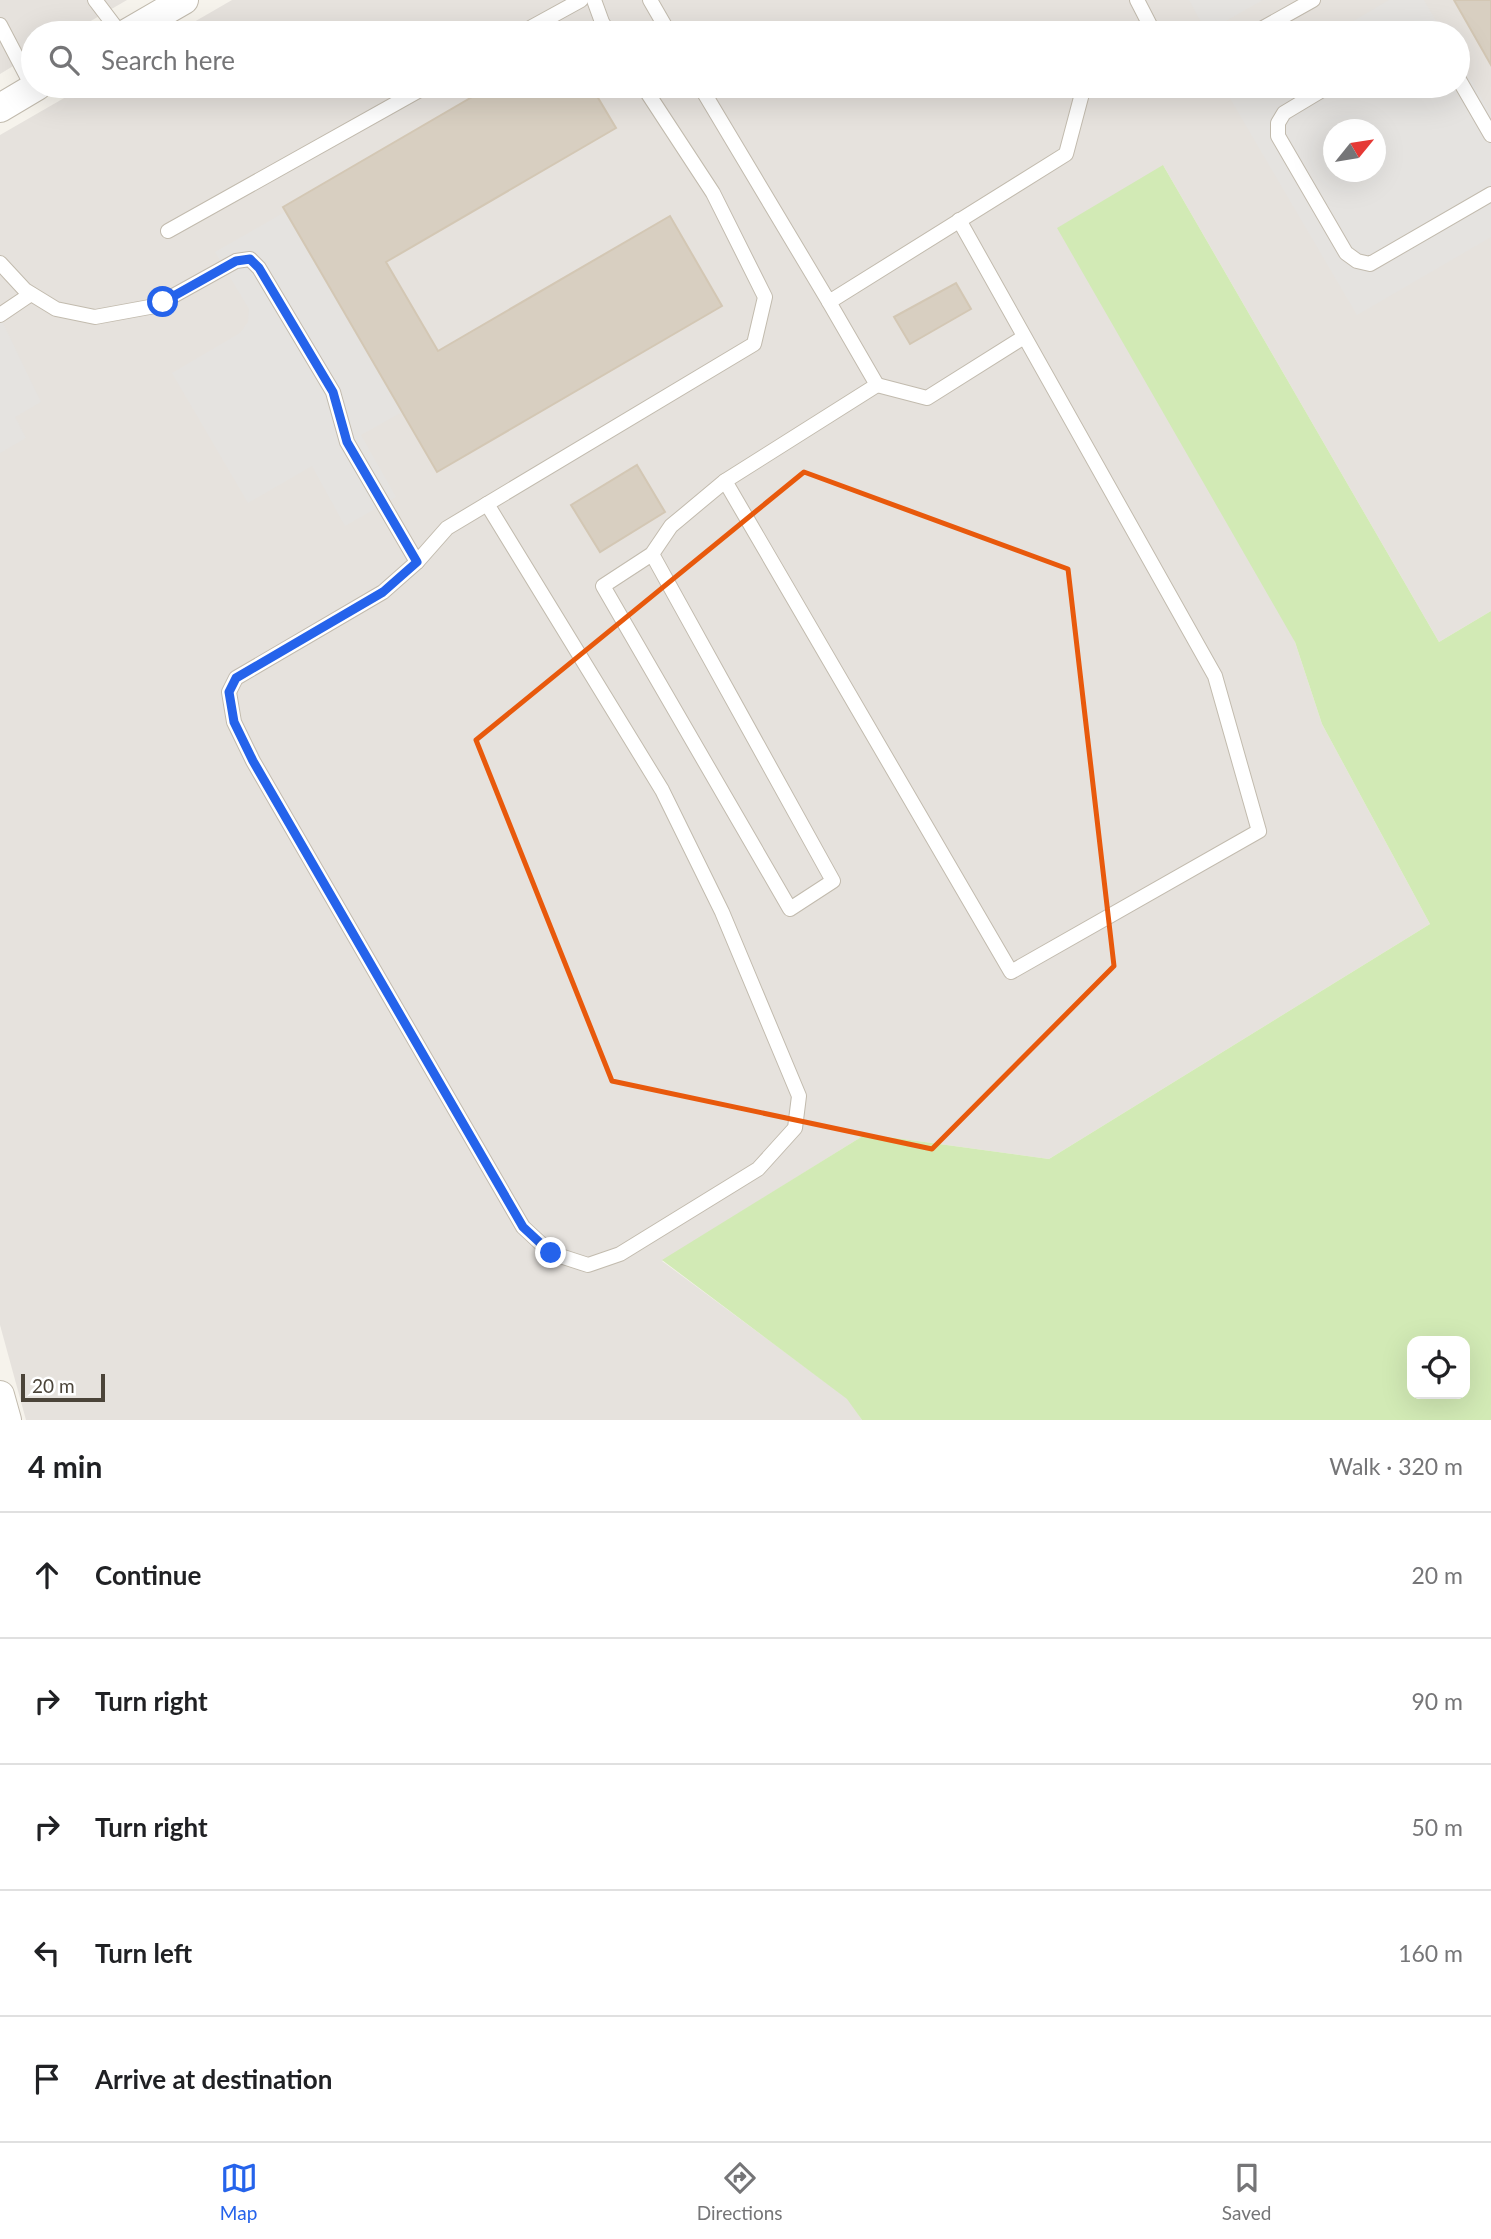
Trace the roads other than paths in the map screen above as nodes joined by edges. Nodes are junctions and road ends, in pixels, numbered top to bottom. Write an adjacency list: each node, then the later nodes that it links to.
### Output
1 (95, 0): 8 (lane)
2 (184, 0): 9 (street)
3 (581, 0): 10 (lane)
4 (594, 0): 11 (lane)
5 (650, 0): 12 (lane)
6 (1137, 0): 13 (lane)
7 (1308, 1): 14 (lane)
8 (111, 21)
9 (148, 21)
10 (543, 21)
11 (602, 21)
12 (662, 21)
13 (1148, 21)
14 (1274, 21)
15 (0, 25): 16 (lane)
16 (21, 62)
17 (21, 95): 24 (street)
18 (406, 98): 28 (lane)
19 (651, 98): 36 (lane)
20 (708, 98): 31 (lane)
21 (1081, 98): 27 (lane)
22 (1309, 98): 26 (lane)
23 (1470, 98): 25 (lane)
24 (0, 107)
25 (1491, 135)
26 (1491, 194)
27 (959, 220): 31 (lane); 33 (lane)
28 (168, 231)
29 (0, 263): 30 (lane)
30 (31, 294): 32 (lane); 38 (lane)
31 (829, 302): 34 (lane)
32 (0, 315)
33 (1024, 337): 34 (lane); 35 (lane)
34 (877, 385): 35 (lane)
35 (725, 481): 37 (lane)
36 (487, 504): 38 (lane); 38 (lane)
37 (652, 554): 37 (lane)
38 (417, 562)
39 (0, 1395): 40 (street)
40 (7, 1420)

